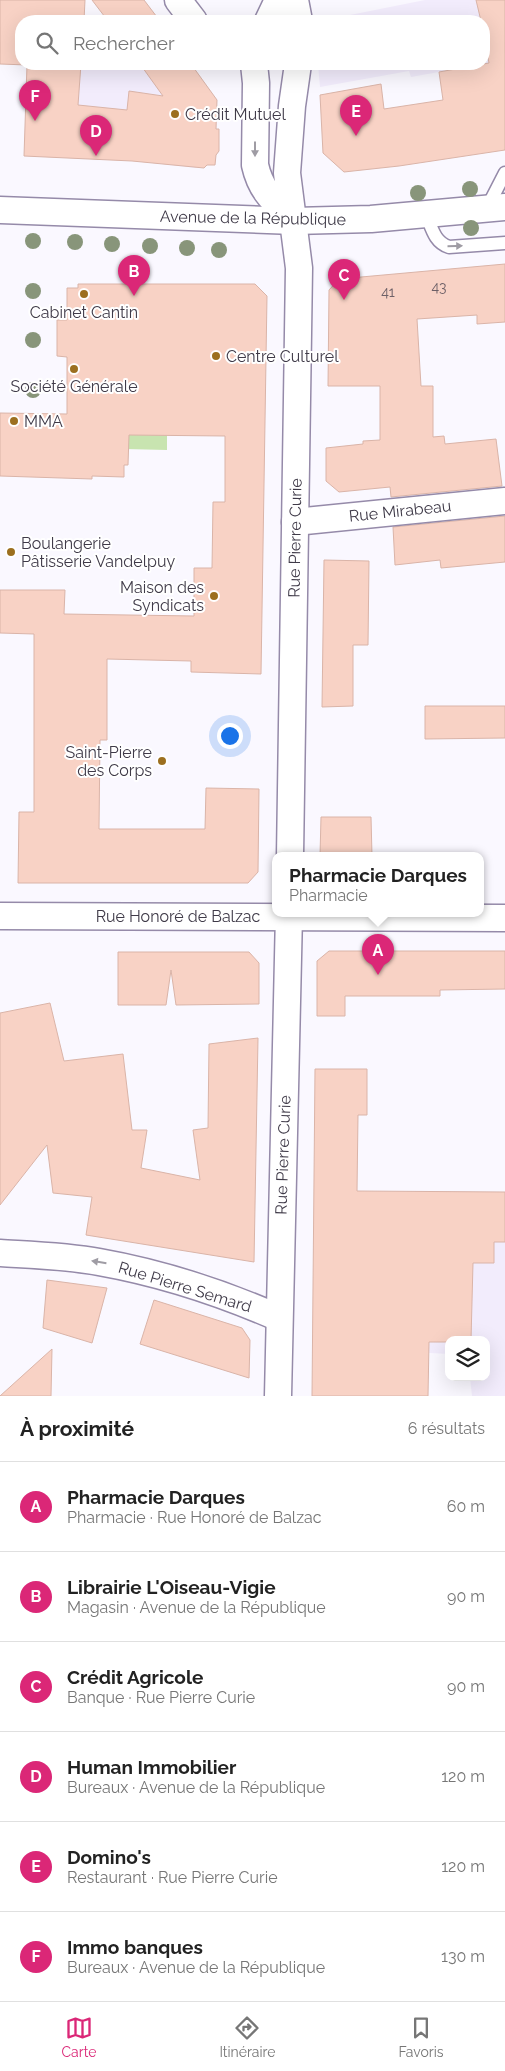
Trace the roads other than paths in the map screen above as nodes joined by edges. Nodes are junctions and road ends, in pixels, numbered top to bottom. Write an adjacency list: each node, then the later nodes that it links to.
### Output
1 (178, 0): 4 (street)
2 (278, 0): 5 (street)
3 (295, 0): 6 (street)
4 (189, 15)
5 (271, 15)
6 (298, 15)
7 (297, 70): 9 (street, Rue Pierre Curie)
8 (255, 73): 9 (street); 14 (street, one-way to 14)
9 (292, 106): 14 (street, Rue Pierre Curie)
10 (505, 173): 11 (lane)
11 (496, 208): 13 (street, Avenue de la République)
12 (0, 210): 14 (street, Avenue de la République)
13 (426, 214): 14 (street, Avenue de la République); 15 (lane, one-way to 15)
14 (294, 221): 17 (street, Rue Pierre Curie)
15 (505, 242)
16 (505, 501): 17 (street, Rue Mirabeau)
17 (295, 522): 18 (street, Rue Pierre Curie)
18 (290, 852)
19 (272, 915): 20 (street, Rue Honoré de Balzac)
20 (0, 916)
21 (289, 917): 25 (street, Rue Pierre Curie)
22 (433, 917): 23 (street, Rue Honoré de Balzac)
23 (505, 918)
24 (0, 1252): 25 (street, Rue Pierre Semard, one-way to 24)
25 (279, 1318): 26 (street, Rue Pierre Curie)
26 (278, 1396)

